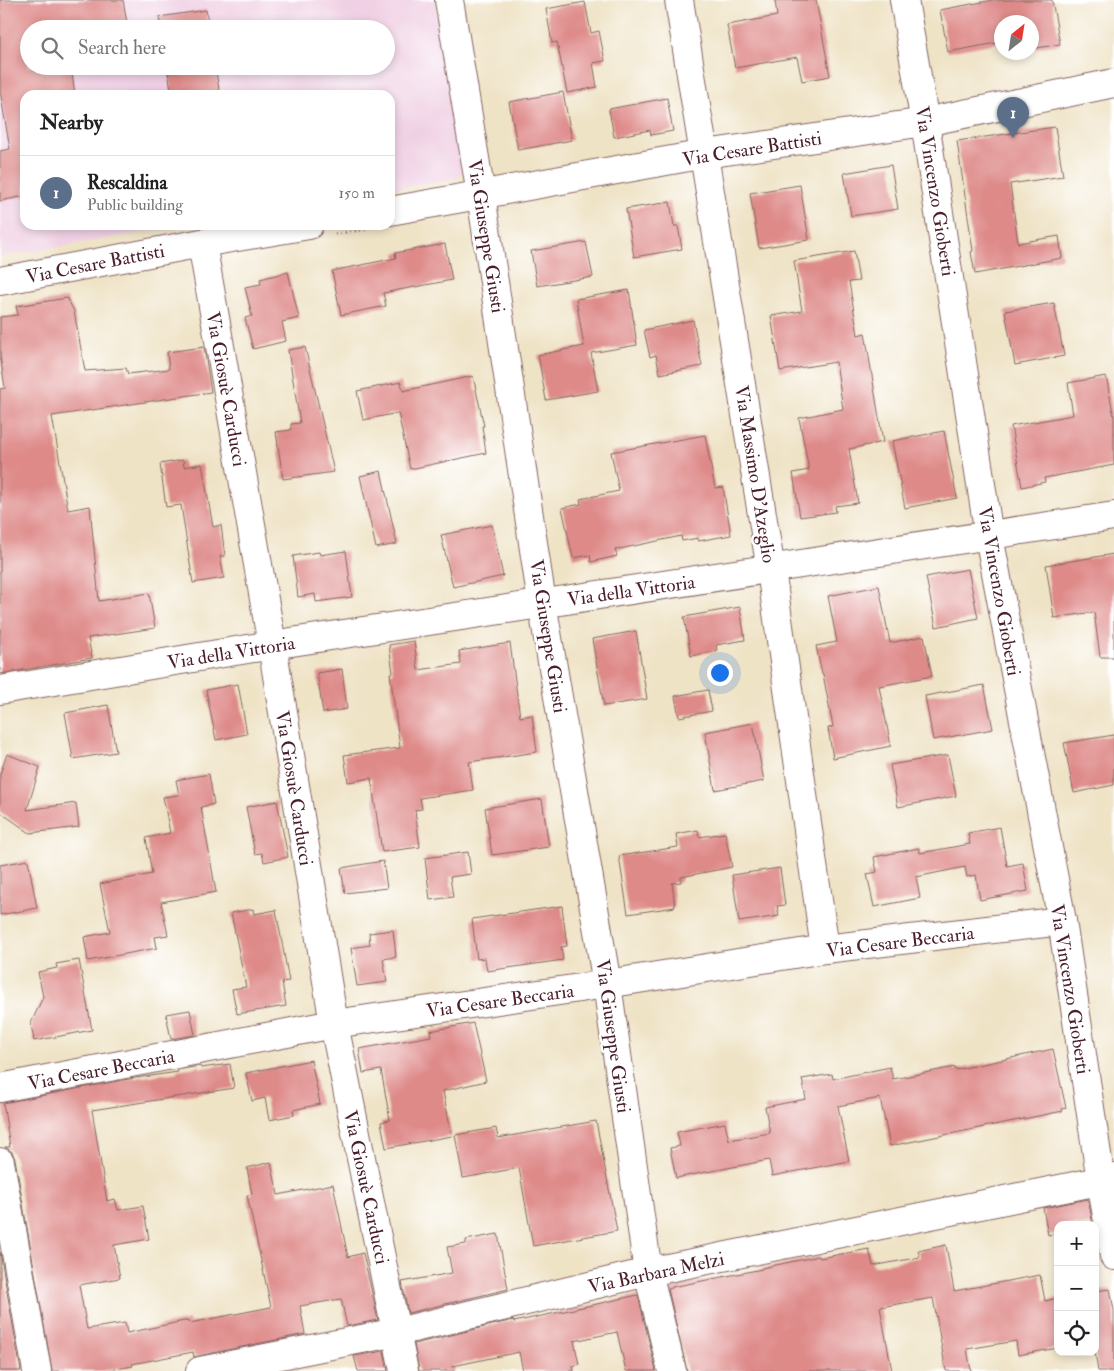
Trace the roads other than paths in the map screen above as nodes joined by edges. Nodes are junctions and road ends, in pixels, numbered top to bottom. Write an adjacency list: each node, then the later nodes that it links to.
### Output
1 (450, 0): 7 (street, Via Giuseppe Giusti)
2 (679, 0): 6 (street, Via Massimo D'Azeglio)
3 (904, 0): 5 (street, Via Vincenzo Gioberti)
4 (1114, 84): 5 (street, Via Cesare Battisti)
5 (925, 122): 6 (street, Via Cesare Battisti); 13 (street, Via Vincenzo Gioberti)
6 (705, 154): 7 (street, Via Cesare Battisti); 14 (street, Via Massimo D'Azeglio)
7 (481, 195): 8 (street, Via Cesare Battisti); 15 (street, Via Giuseppe Giusti)
8 (395, 210)
9 (279, 230): 10 (street, Via Cesare Battisti)
10 (202, 243): 11 (street, Via Cesare Battisti); 16 (street, Via Giosuè Carducci)
11 (0, 281)
12 (1114, 516): 13 (street, Via della Vittoria)
13 (989, 536): 14 (street, Via della Vittoria); 18 (street, Via Vincenzo Gioberti)
14 (771, 570): 15 (street, Via della Vittoria); 19 (street, Via Massimo D'Azeglio)
15 (542, 603): 16 (street, Via della Vittoria); 20 (street, Via Giuseppe Giusti)
16 (272, 645): 17 (street, Via della Vittoria); 21 (street, Via Giosuè Carducci)
17 (0, 690)
18 (1062, 921): 19 (street, Via Cesare Beccaria); 24 (street, Via Vincenzo Gioberti)
19 (825, 949): 20 (street, Via Cesare Beccaria)
20 (608, 984): 21 (street, Via Cesare Beccaria); 26 (street, Via Giuseppe Giusti)
21 (334, 1024): 22 (street, Via Cesare Beccaria); 27 (street, Via Giosuè Carducci)
22 (0, 1088)
23 (0, 1162): 28 (street)
24 (1107, 1179): 25 (street, Via Vincenzo Gioberti); 26 (street, Via Barbara Melzi)
25 (1114, 1256)
26 (648, 1272): 27 (street, Via Barbara Melzi); 31 (street, Via Giuseppe Giusti)
27 (397, 1332): 29 (street, Via Barbara Melzi); 30 (street, Via Giosuè Carducci)
28 (37, 1371)
29 (200, 1371)
30 (404, 1371)
31 (672, 1371)

